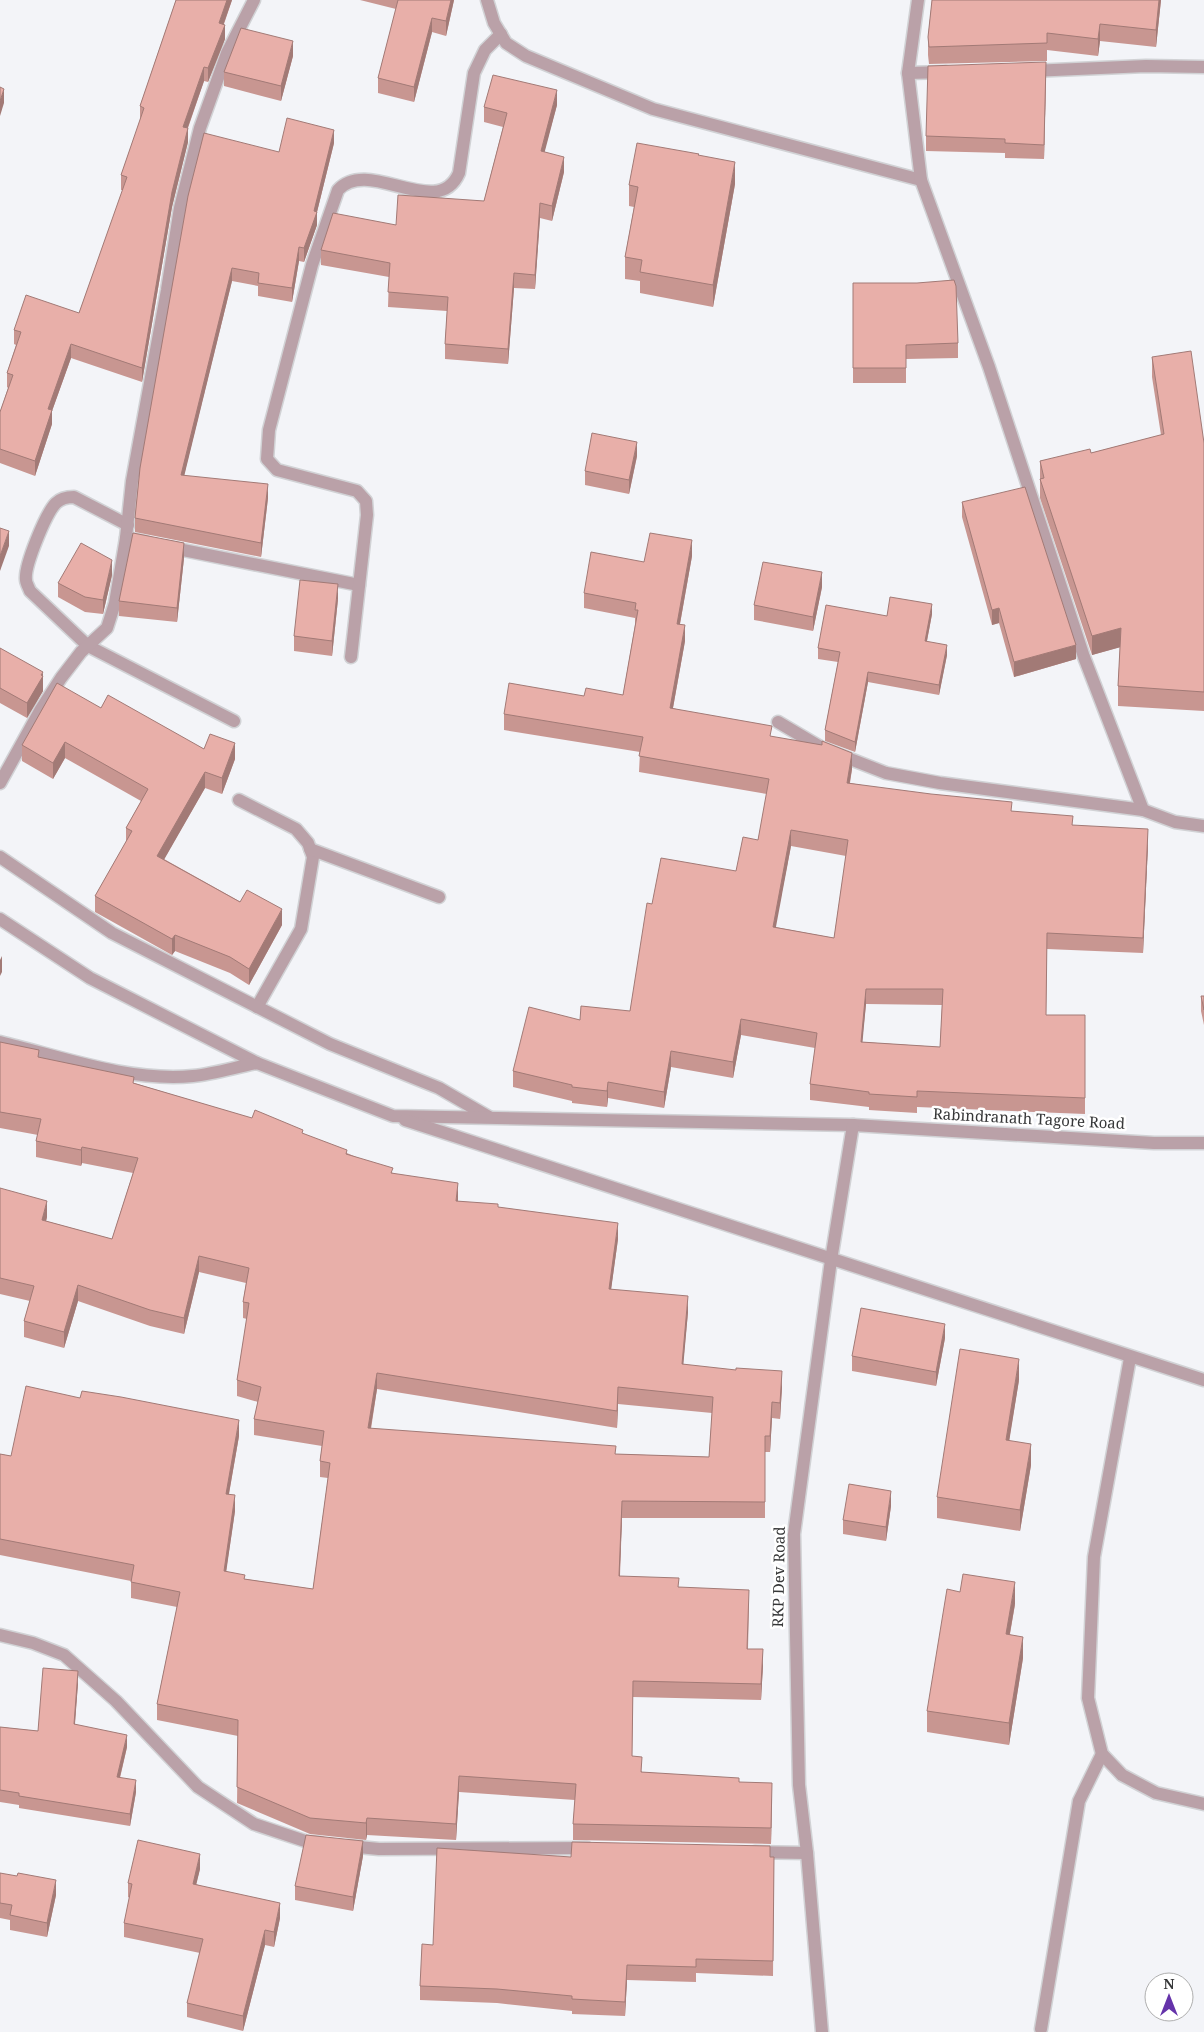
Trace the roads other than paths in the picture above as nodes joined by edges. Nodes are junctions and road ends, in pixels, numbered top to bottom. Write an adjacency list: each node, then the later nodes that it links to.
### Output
1 (254, 0): 10 (street)
2 (487, 0): 4 (street)
3 (918, 0): 8 (street)
4 (501, 34): 9 (street); 12 (street)
5 (1204, 67): 6 (street)
6 (1013, 71)
7 (956, 72): 8 (street)
8 (908, 73): 9 (street)
9 (921, 180): 19 (street)
10 (128, 524): 11 (street); 13 (street)
11 (126, 538): 12 (street); 13 (street)
12 (359, 585): 14 (street)
13 (88, 646): 15 (street); 17 (street)
14 (351, 657)
15 (234, 721)
16 (778, 722): 19 (street)
17 (0, 783)
18 (239, 800): 21 (street)
19 (1143, 810): 20 (street)
20 (1204, 826)
21 (310, 849): 23 (street); 25 (street)
22 (0, 857): 25 (street)
23 (439, 897)
24 (0, 919): 27 (street)
25 (257, 1007): 29 (street)
26 (0, 1042): 27 (street)
27 (257, 1063): 28 (street)
28 (393, 1116): 29 (street, Rabindranath Tagore Road); 32 (street)
29 (490, 1117): 30 (street, Rabindranath Tagore Road)
30 (853, 1125): 31 (street, Rabindranath Tagore Road); 32 (street, RKP Dev Road)
31 (1204, 1143)
32 (831, 1260): 33 (street); 40 (street, RKP Dev Road)
33 (1130, 1358): 34 (street); 36 (street)
34 (1204, 1380)
35 (0, 1635): 38 (street)
36 (1102, 1754): 37 (street); 41 (street)
37 (1204, 1804)
38 (596, 1848)
39 (740, 1852): 40 (street)
40 (808, 1853): 42 (street, RKP Dev Road)
41 (1041, 2029)
42 (822, 2032)

